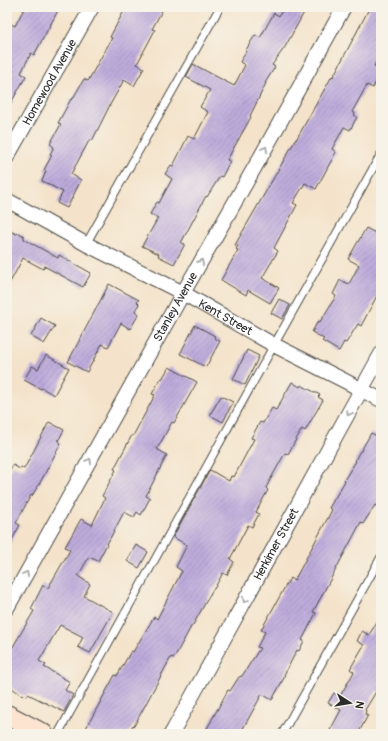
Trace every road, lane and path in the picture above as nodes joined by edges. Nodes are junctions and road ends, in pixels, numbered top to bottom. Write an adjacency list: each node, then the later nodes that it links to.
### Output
1 (92, 7): 5 (street, Homewood Avenue)
2 (220, 7): 7 (lane)
3 (340, 9): 8 (street, Stanley Avenue, one-way to 3)
4 (381, 154): 9 (lane)
5 (7, 157)
6 (7, 200): 7 (street, Kent Street)
7 (86, 244): 8 (street, Kent Street)
8 (182, 293): 9 (street, Kent Street); 14 (street, Stanley Avenue, one-way to 8)
9 (274, 345): 11 (street, Kent Street); 17 (lane)
10 (381, 354): 11 (street, Herkimer Street)
11 (362, 390): 12 (street, Kent Street); 18 (street, Herkimer Street, one-way to 18)
12 (381, 400)
13 (381, 557): 19 (lane)
14 (7, 608)
15 (7, 715): 16 (main road)
16 (43, 734)
17 (58, 734)
18 (170, 734)
19 (282, 734)

